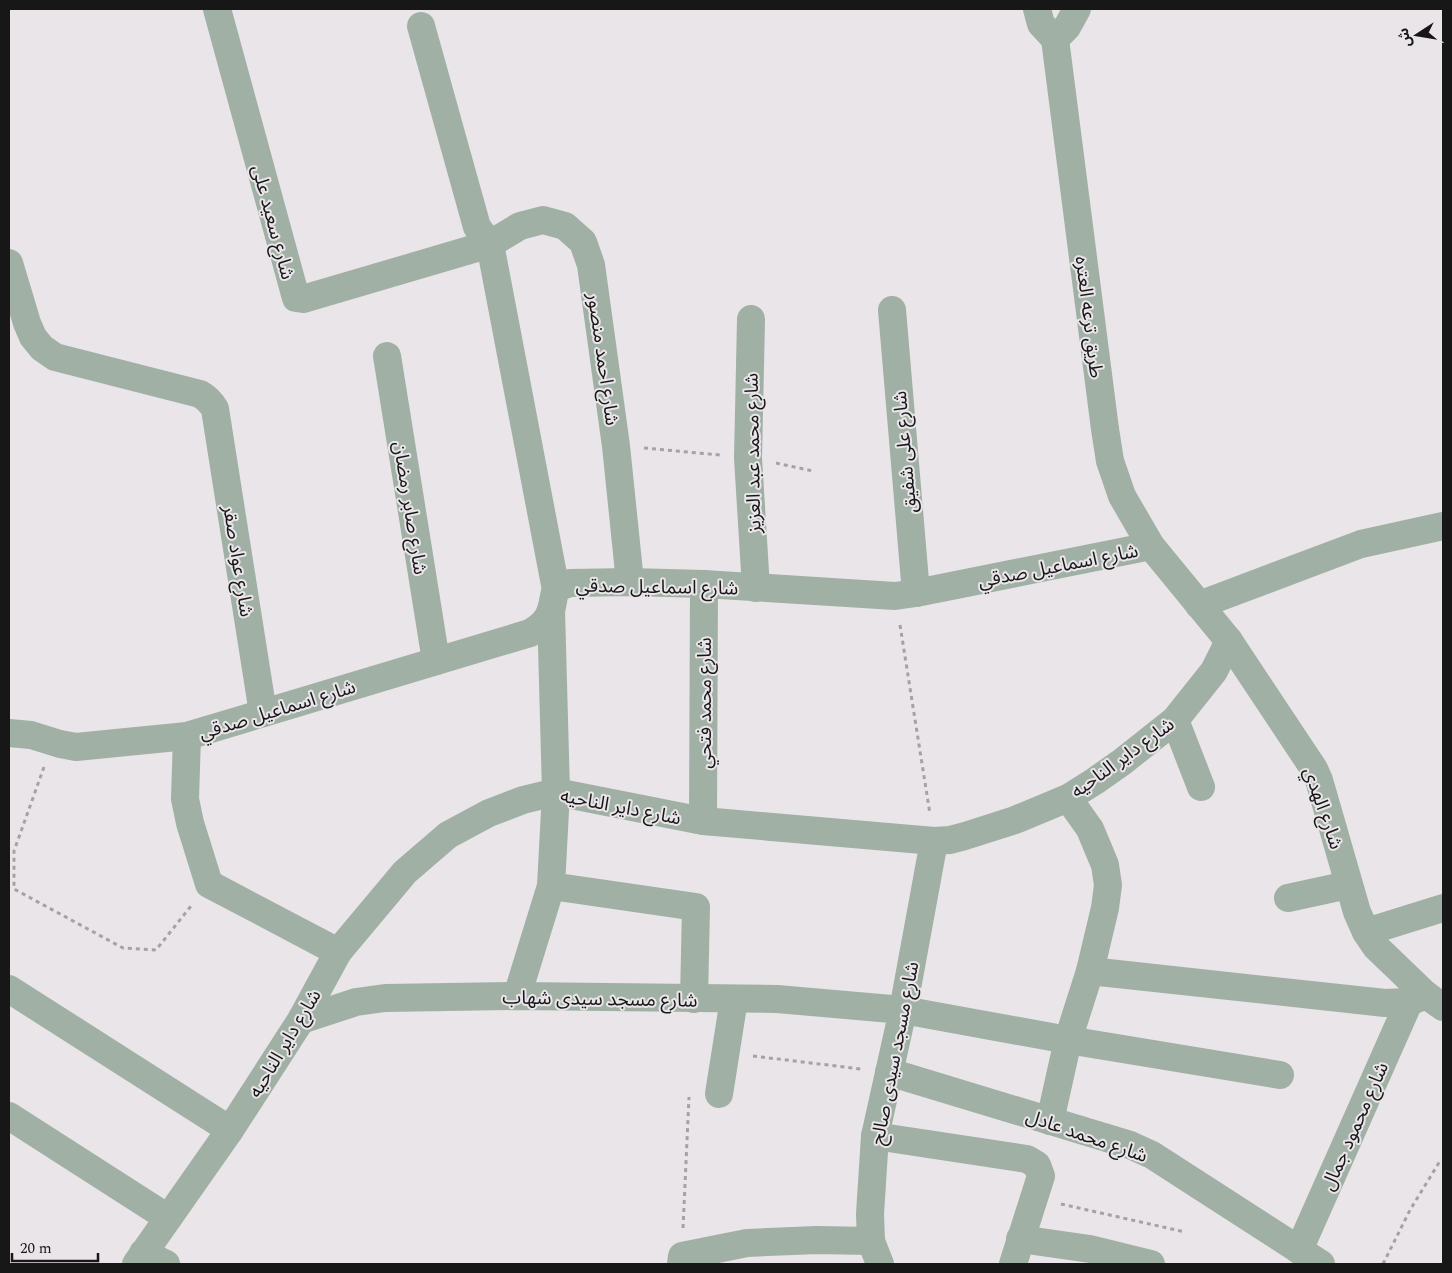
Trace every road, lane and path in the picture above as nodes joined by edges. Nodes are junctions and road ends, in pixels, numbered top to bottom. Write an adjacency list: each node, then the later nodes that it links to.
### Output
1 (217, 9): 6 (street, شارع سعيد على)
2 (1037, 9): 5 (street)
3 (1077, 9): 5 (street)
4 (421, 26): 6 (street)
5 (1055, 39): 15 (street, طريق ترعه العتره)
6 (490, 244): 11 (street, شارع احمد منصور); 20 (street)
7 (9, 263): 24 (street, شارع عواد صقر)
8 (892, 310): 19 (street, شارع على شفيق)
9 (751, 319): 12 (street, شارع محمد عبد العزيز)
10 (387, 356): 23 (street, شارع صابر رمضان)
11 (616, 446): 12 (path); 16 (street, شارع احمد منصور)
12 (748, 458): 13 (path); 18 (street, شارع محمد عبد العزيز)
13 (813, 471)
14 (1443, 526): 21 (street)
15 (1151, 546): 19 (street, شارع اسماعيل صدقي); 21 (street, طريق ترعه العتره)
16 (630, 582): 17 (street, شارع اسماعيل صدقي); 20 (street, شارع اسماعيل صدقي)
17 (704, 584): 18 (street, شارع اسماعيل صدقي); 32 (street, شارع محمد فتحي)
18 (756, 588): 19 (street, شارع اسماعيل صدقي)
19 (906, 595): 33 (path)
20 (554, 600): 23 (street, شارع اسماعيل صدقي); 30 (street)
21 (1199, 605): 22 (street, شارع الهدي)
22 (1229, 641): 25 (street, شارع داير الناحيه); 35 (street, شارع الهدي)
23 (436, 661): 24 (street, شارع اسماعيل صدقي)
24 (263, 713): 27 (street, شارع اسماعيل صدقي)
25 (1175, 720): 29 (street); 31 (street, شارع داير الناحيه)
26 (9, 733): 28 (street, شارع اسماعيل صدقي)
27 (187, 736): 28 (street, شارع اسماعيل صدقي); 34 (street)
28 (53, 742): 34 (path)
29 (1201, 787)
30 (556, 792): 32 (street, شارع داير الناحيه); 36 (street); 40 (street, شارع داير الناحيه)
31 (1068, 798): 33 (street, شارع داير الناحيه); 41 (street)
32 (703, 821): 33 (street, شارع داير الناحيه)
33 (934, 841): 47 (street, شارع مسجد سيدى صالح)
34 (209, 884): 40 (street)
35 (1348, 885): 37 (street); 39 (street, شارع الهدي)
36 (551, 886): 43 (street); 44 (street)
37 (1288, 898)
38 (1443, 908): 39 (street)
39 (1366, 932): 46 (street, شارع الهدي)
40 (338, 952): 48 (street, شارع داير الناحيه)
41 (1090, 971): 46 (street); 49 (street)
42 (9, 989): 57 (street)
43 (517, 996): 44 (street, شارع مسجد سيدى شهاب); 48 (street, شارع مسجد سيدى شهاب)
44 (694, 999): 45 (street, شارع مسجد سيدى شهاب)
45 (734, 999): 47 (street, شارع مسجد سيدى شهاب); 50 (street)
46 (1426, 1001): 65 (street, شارع محمود جمال)
47 (903, 1010): 49 (street, شارع مسجد سيدى شهاب); 51 (street, شارع مسجد سيدى صالح)
48 (301, 1020): 57 (street, شارع داير الناحيه)
49 (1068, 1040): 52 (street, شارع مسجد سيدى شهاب); 56 (street)
50 (725, 1052): 51 (path); 54 (street)
51 (889, 1072): 56 (street, شارع محمد عادل); 58 (street, شارع مسجد سيدى صالح)
52 (1280, 1075)
53 (690, 1092): 66 (path)
54 (719, 1094)
55 (9, 1116): 61 (street)
56 (1050, 1122): 65 (street, شارع محمد عادل)
57 (230, 1130): 61 (street, شارع داير الناحيه)
58 (876, 1136): 60 (street); 63 (street, شارع مسجد سيدى صالح)
59 (1440, 1161): 69 (path)
60 (1034, 1198): 62 (path); 64 (street)
61 (168, 1218): 67 (street, شارع داير الناحيه)
62 (1185, 1232)
63 (875, 1252): 66 (street)
64 (1017, 1252): 68 (street)
65 (1310, 1257)
66 (681, 1260)
67 (148, 1261)
68 (1151, 1264)
69 (1383, 1264)

